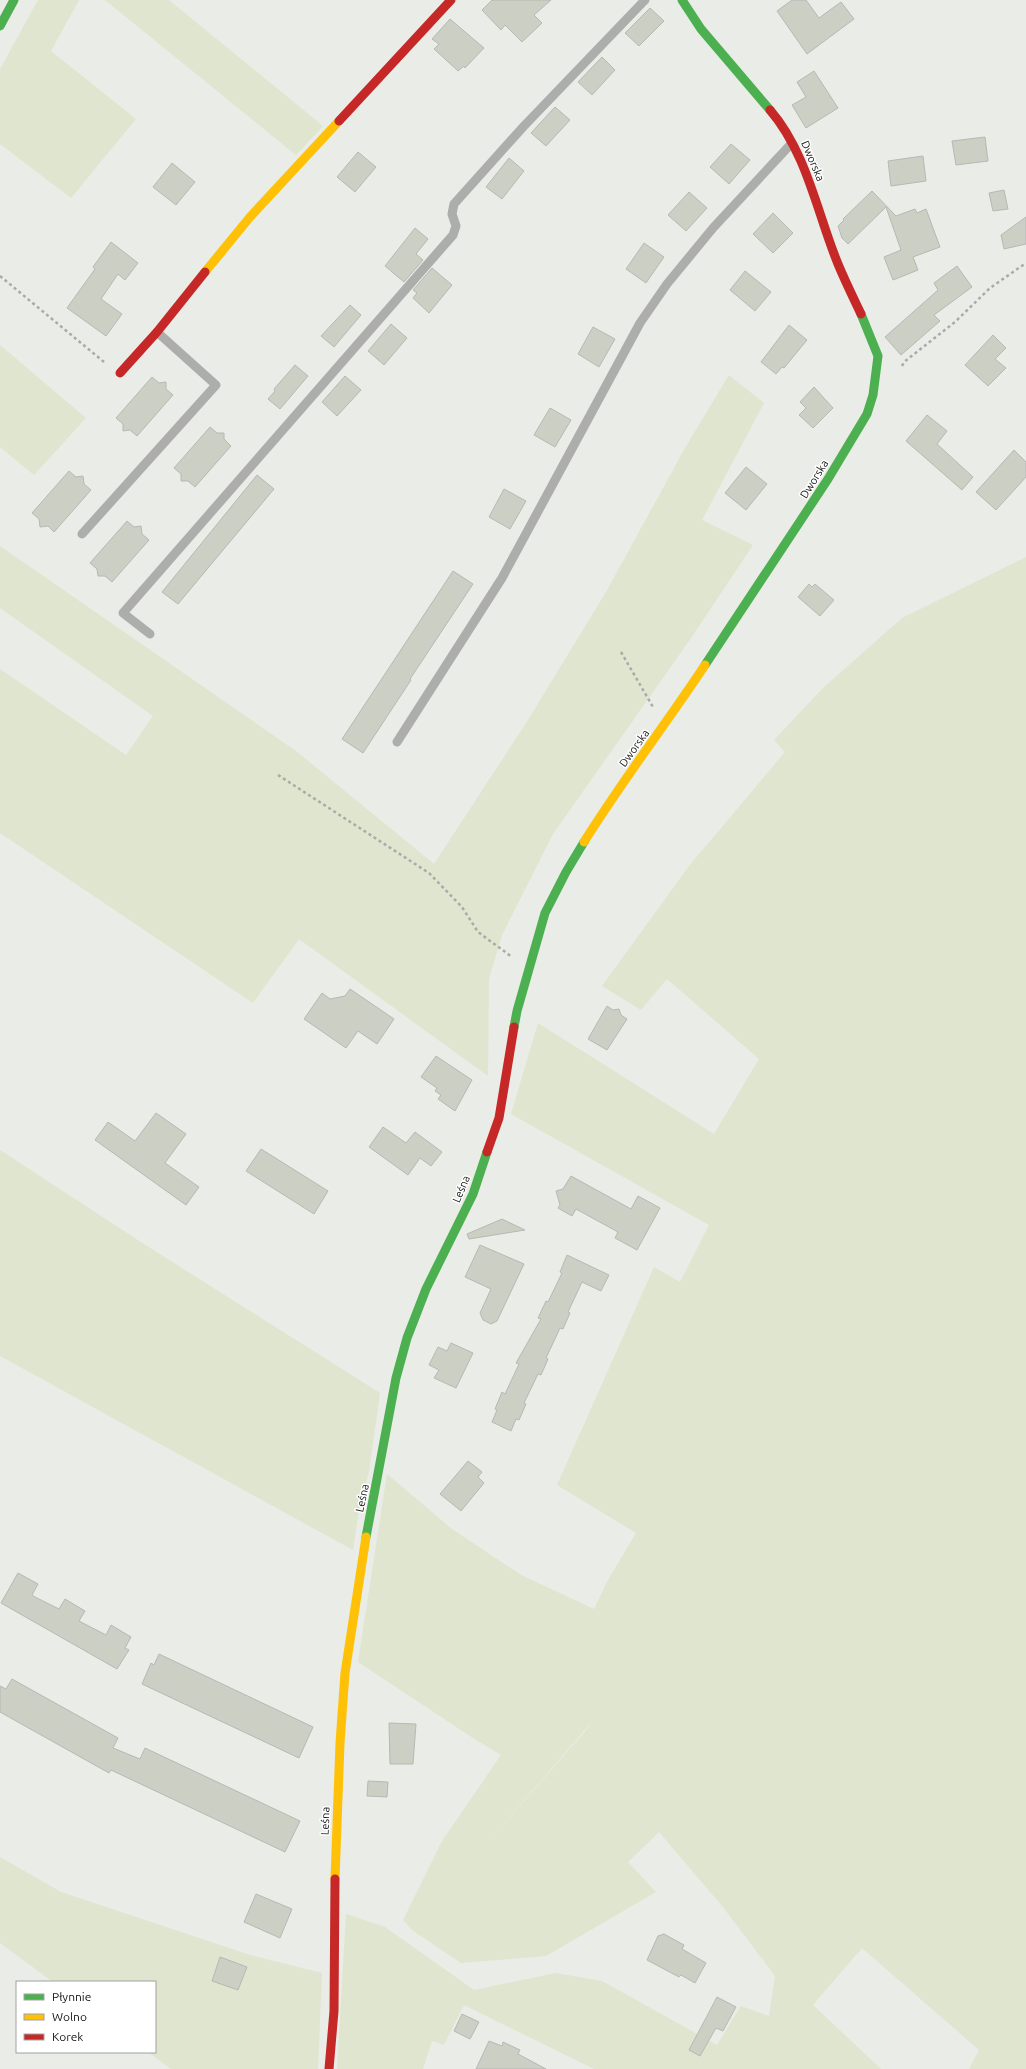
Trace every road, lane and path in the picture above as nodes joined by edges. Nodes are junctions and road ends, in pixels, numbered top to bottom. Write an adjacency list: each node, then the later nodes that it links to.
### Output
1 (14, 0): 5 (main road)
2 (451, 0): 9 (main road)
3 (645, 0): 13 (lane)
4 (682, 0): 6 (main road, Dworska)
5 (0, 26)
6 (792, 143): 15 (main road, Dworska); 16 (lane)
7 (1026, 263): 10 (path)
8 (0, 276): 11 (path)
9 (157, 332): 11 (main road); 12 (lane)
10 (902, 366)
11 (120, 372)
12 (82, 534)
13 (150, 634)
14 (621, 652): 15 (path)
15 (664, 727): 18 (main road, Dworska)
16 (397, 742)
17 (278, 775): 19 (path)
18 (532, 955): 19 (main road, Leśna)
19 (528, 969): 20 (main road, Leśna)
20 (329, 2069)

